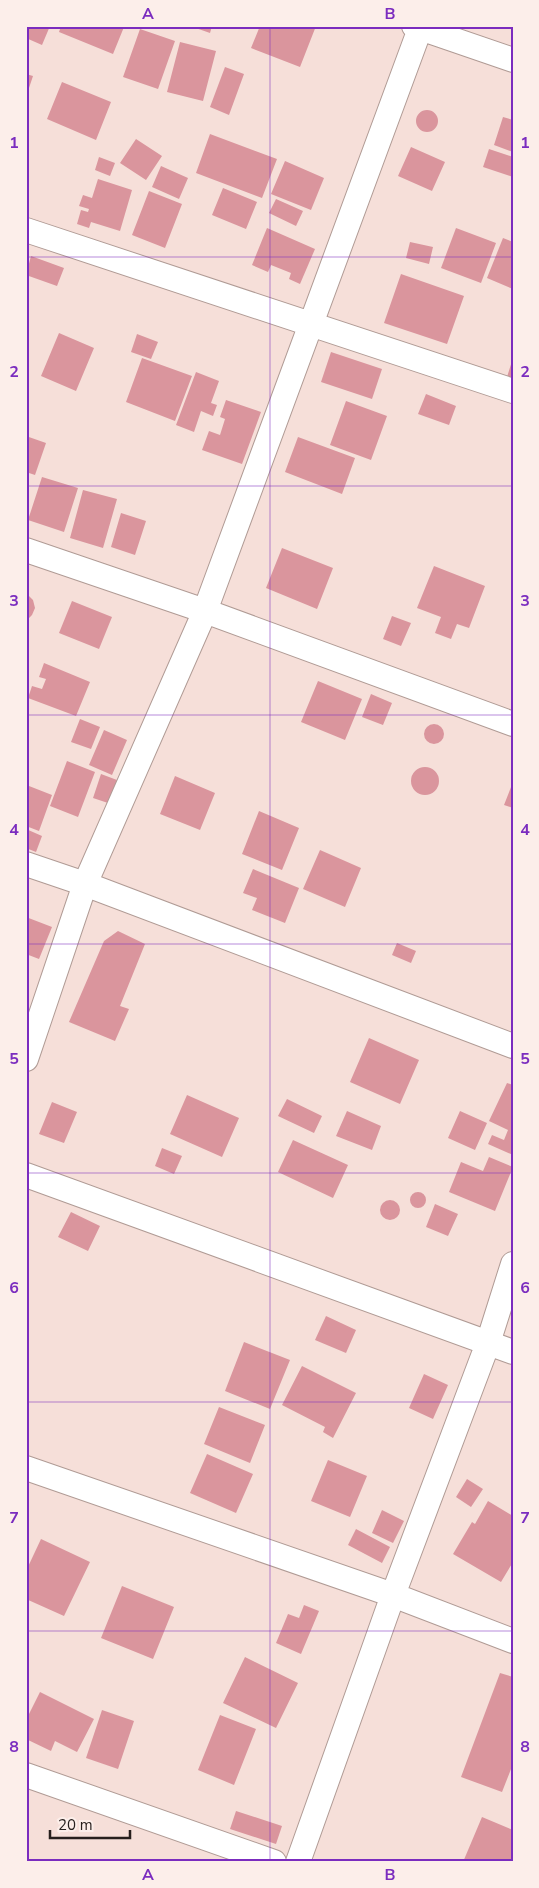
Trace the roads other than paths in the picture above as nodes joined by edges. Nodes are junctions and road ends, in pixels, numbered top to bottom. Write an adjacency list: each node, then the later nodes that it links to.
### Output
1 (419, 27): 2 (street); 4 (street)
2 (513, 60)
3 (26, 230): 4 (street)
4 (310, 324): 5 (street); 7 (street)
5 (513, 391)
6 (26, 550): 7 (street)
7 (204, 611): 8 (street); 10 (street)
8 (513, 724)
9 (26, 864): 10 (street)
10 (84, 884): 11 (street); 12 (street)
11 (513, 1046)
12 (26, 1059)
13 (26, 1175): 15 (street)
14 (513, 1264): 15 (street)
15 (488, 1342): 16 (street); 18 (street)
16 (513, 1352)
17 (26, 1468): 18 (street)
18 (393, 1595): 19 (street); 22 (street)
19 (513, 1641)
20 (26, 1775): 21 (street)
21 (274, 1862)
22 (298, 1862)

